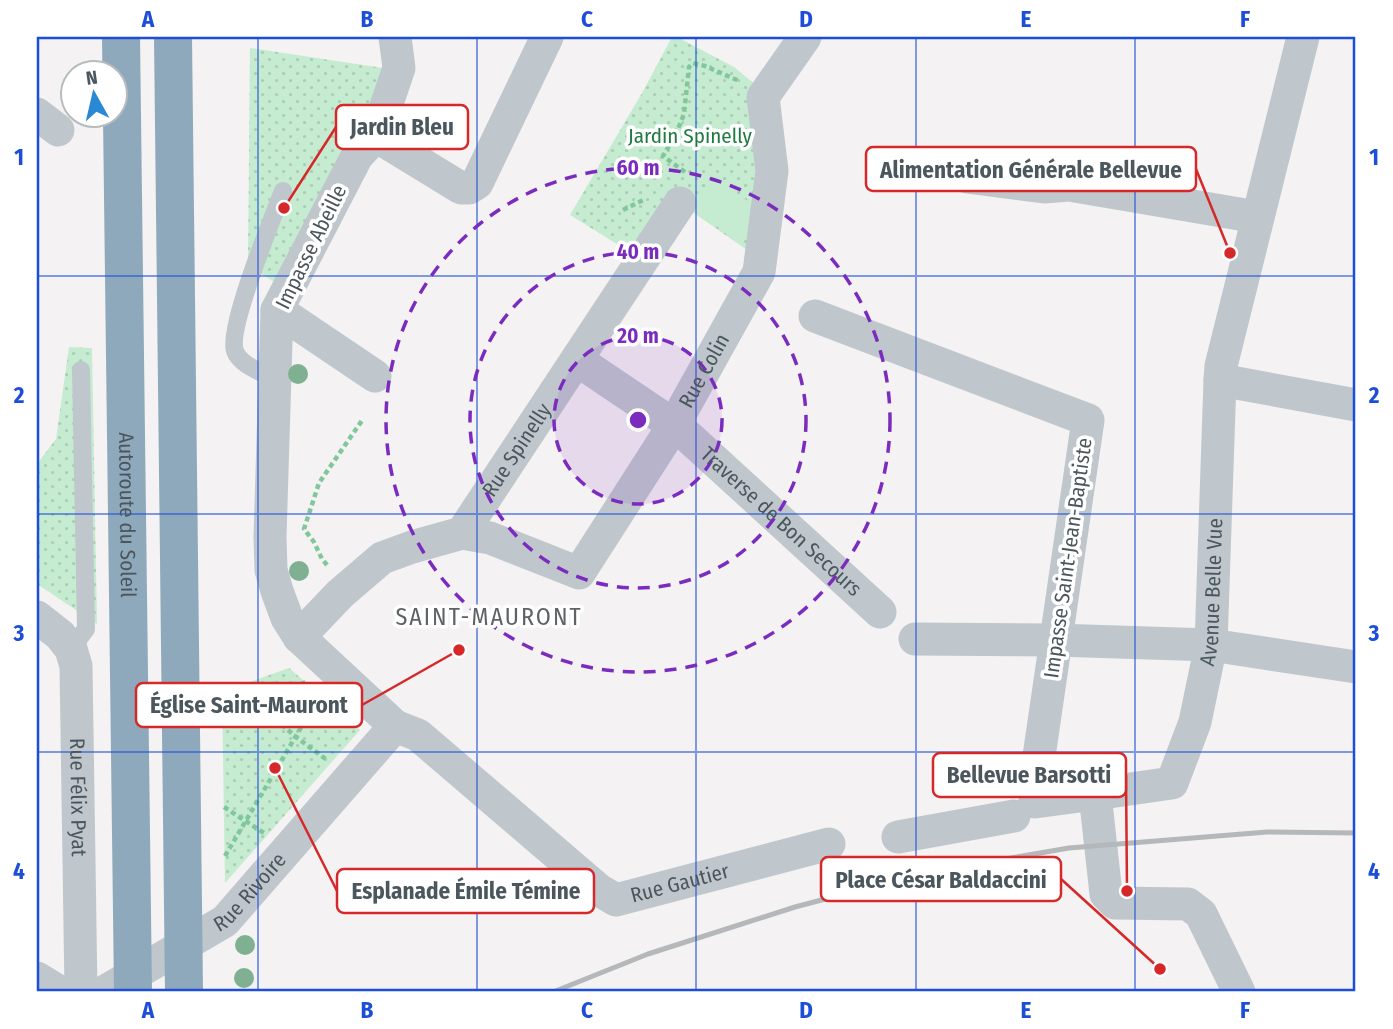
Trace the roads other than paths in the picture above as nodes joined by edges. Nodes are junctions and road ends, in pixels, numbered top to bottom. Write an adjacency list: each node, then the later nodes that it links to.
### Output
1 (121, 37): 39 (highway, Autoroute du Soleil)
2 (173, 37): 40 (highway)
3 (395, 37): 7 (street)
4 (547, 37): 7 (street)
5 (804, 37): 20 (street, Rue Colin)
6 (1303, 37): 11 (street, Avenue Belle Vue)
7 (379, 128): 12 (street, Impasse Abeille)
8 (967, 177): 11 (street)
9 (283, 191): 17 (lane)
10 (680, 203): 14 (street, Rue Spinelly)
11 (1257, 217): 18 (street, Avenue Belle Vue)
12 (277, 310): 16 (street); 17 (street, Impasse Abeille)
13 (815, 316): 26 (street, Impasse Saint-Jean-Baptiste)
14 (576, 360): 20 (street, Traverse de Bon Secours); 21 (street, Rue Spinelly)
15 (81, 370): 28 (lane)
16 (374, 376)
17 (274, 379): 24 (street, Impasse Abeille)
18 (1220, 380): 19 (street); 27 (street, Avenue Belle Vue)
19 (1356, 405)
20 (674, 425): 21 (street, Rue Colin); 22 (street, Traverse de Bon Secours)
21 (462, 533): 24 (street)
22 (880, 612)
23 (37, 617): 28 (street)
24 (299, 637): 30 (street, Impasse Abeille)
25 (915, 639): 26 (street)
26 (1055, 640): 27 (street); 31 (street, Impasse Saint-Jean-Baptiste)
27 (1211, 645): 29 (street); 31 (street, Avenue Belle Vue)
28 (71, 649): 37 (street, Rue Félix Pyat)
29 (1356, 667)
30 (394, 726): 34 (street, Rue Gautier); 38 (street, Rue Rivoire)
31 (1096, 806): 41 (street)
32 (1014, 816): 33 (street)
33 (898, 837)
34 (829, 844)
35 (37, 978): 36 (street)
36 (60, 992)
37 (81, 992)
38 (104, 992)
39 (133, 992)
40 (184, 992)
41 (1238, 992)

